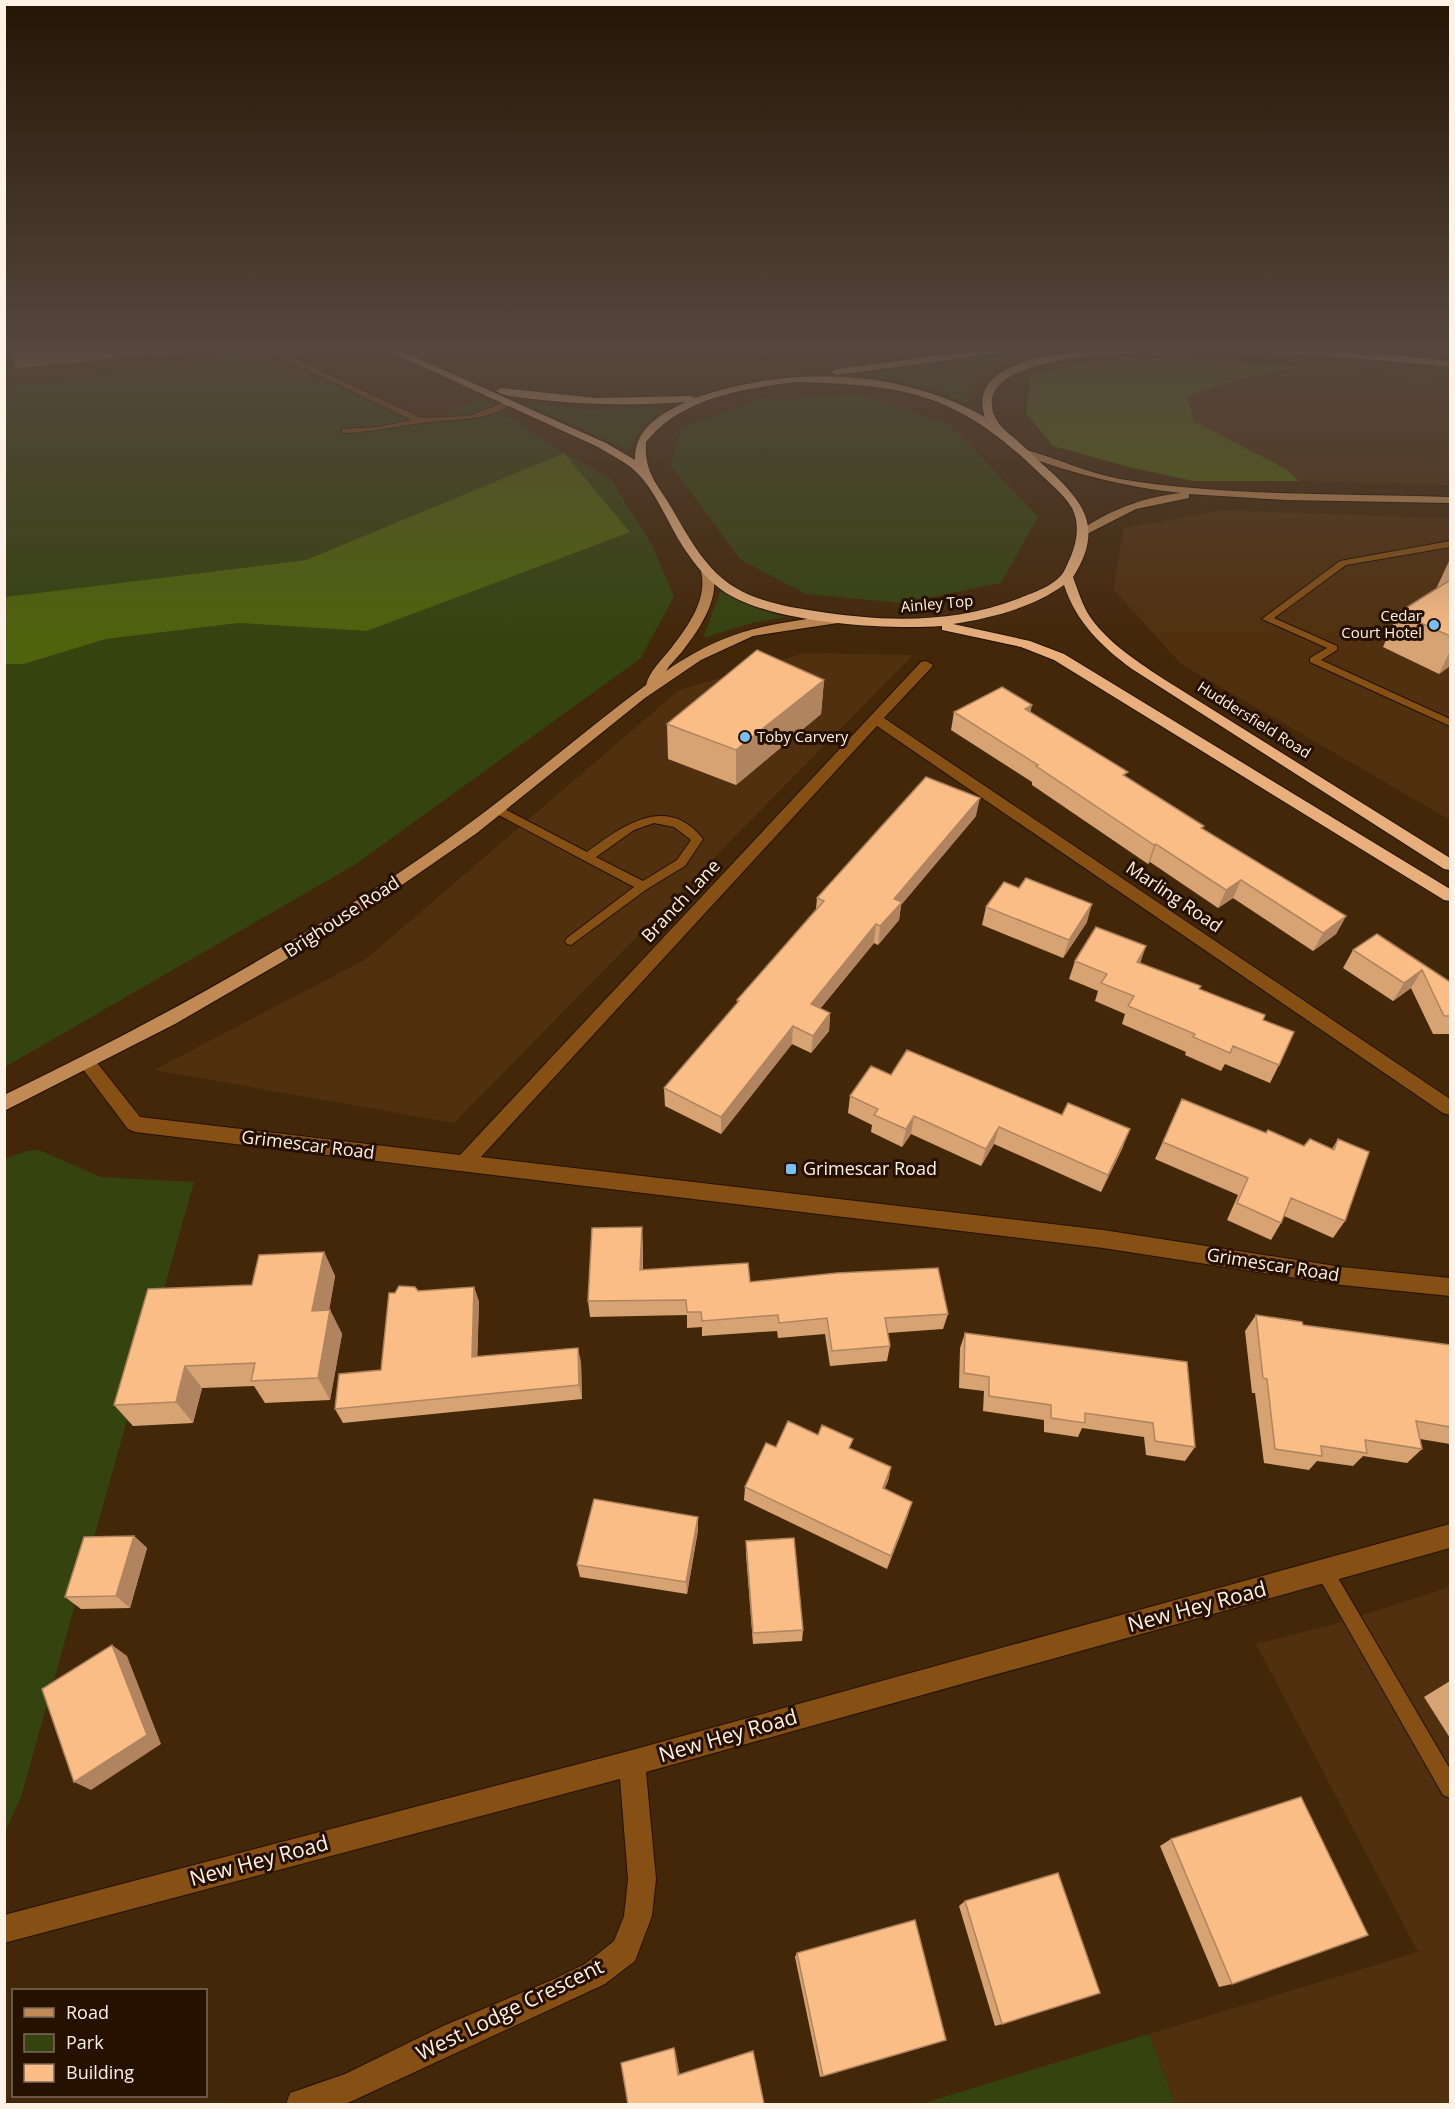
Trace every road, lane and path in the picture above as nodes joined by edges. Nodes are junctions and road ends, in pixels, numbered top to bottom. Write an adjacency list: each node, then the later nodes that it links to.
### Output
1 (604, 446): 5 (highway)
2 (641, 446): 5 (highway, Ainley Top)
3 (1017, 446): 4 (highway, Ainley Top)
4 (1024, 452): 6 (main road); 8 (highway, Ainley Top)
5 (650, 478): 10 (highway, Ainley Top)
6 (1232, 493): 7 (main road); 8 (main road)
7 (1450, 500)
8 (1085, 532): 11 (highway)
9 (1450, 544): 17 (lane)
10 (707, 571): 12 (highway, Ainley Top); 15 (main road)
11 (1067, 577): 13 (highway, Ainley Top); 21 (highway, Huddersfield Road)
12 (838, 619): 13 (highway, Ainley Top); 15 (main road)
13 (928, 623): 18 (highway)
14 (926, 665): 16 (street, Branch Lane)
15 (651, 685): 19 (main road, Brighouse Road)
16 (876, 719): 28 (street, Marling Road); 29 (street, Branch Lane)
17 (1450, 723)
18 (1292, 800): 23 (highway); 24 (highway)
19 (497, 809): 20 (lane); 26 (main road, Brighouse Road)
20 (588, 857): 22 (lane); 22 (lane)
21 (1450, 865)
22 (643, 886): 25 (lane)
23 (1450, 896)
24 (1450, 906)
25 (571, 941)
26 (88, 1064): 27 (main road, Brighouse Road); 29 (street, Grimescar Road)
27 (4, 1104)
28 (1450, 1108)
29 (464, 1163): 30 (street, Grimescar Road)
30 (1450, 1287)
31 (1450, 1536): 32 (street, New Hey Road)
32 (1325, 1572): 33 (street, New Hey Road); 34 (lane)
33 (632, 1763): 35 (street, New Hey Road); 36 (street, West Lodge Crescent)
34 (1450, 1788)
35 (4, 1929)
36 (350, 2096): 37 (street, West Lodge Crescent)
37 (301, 2104)

